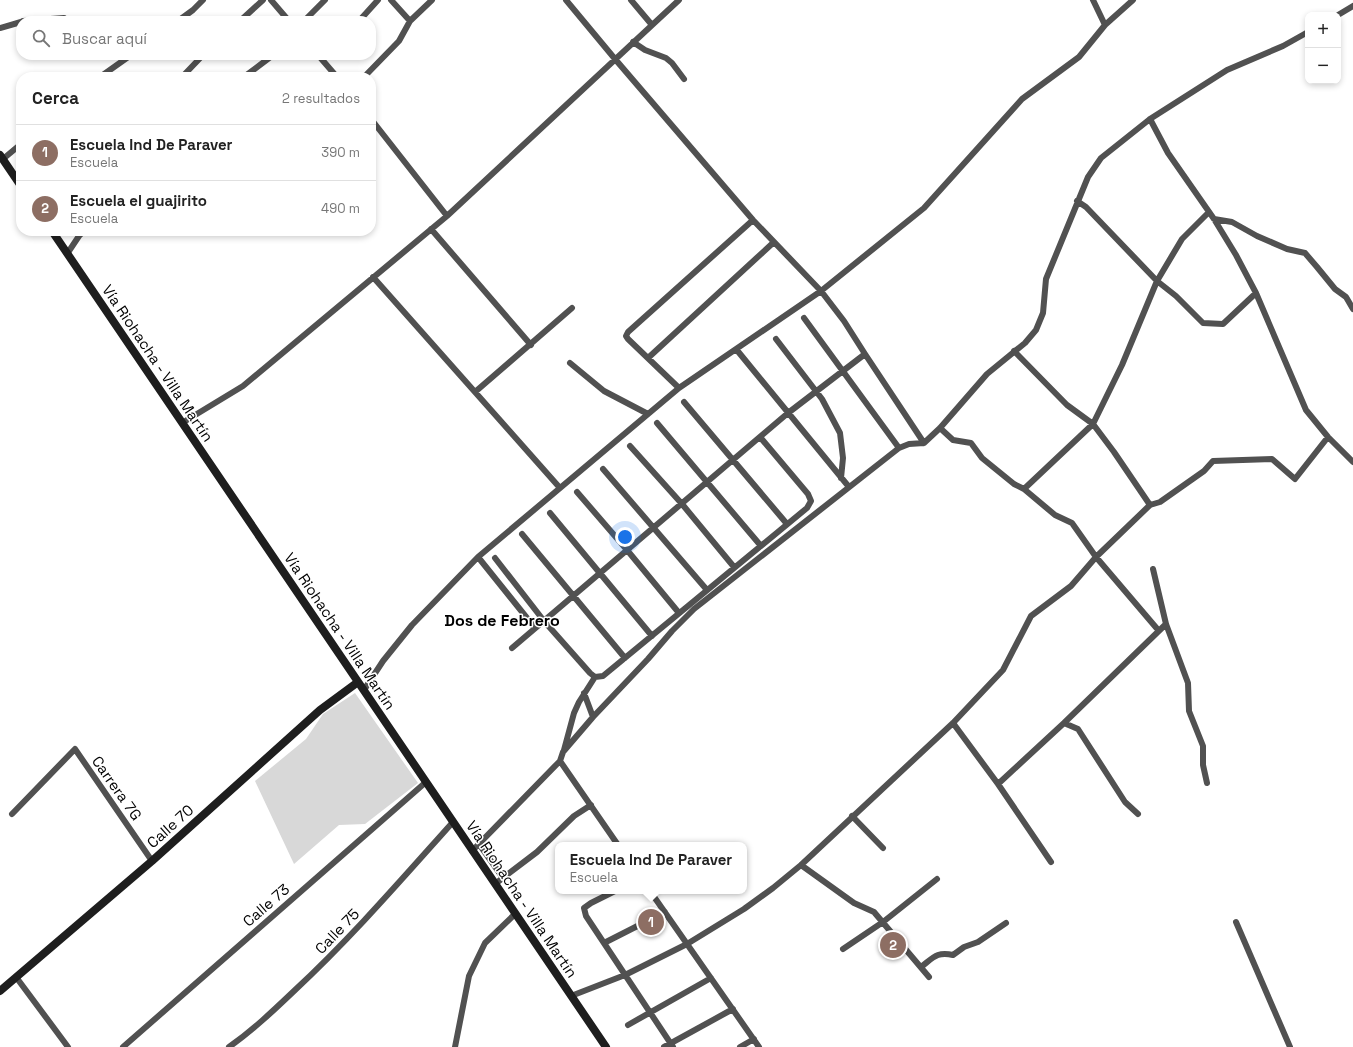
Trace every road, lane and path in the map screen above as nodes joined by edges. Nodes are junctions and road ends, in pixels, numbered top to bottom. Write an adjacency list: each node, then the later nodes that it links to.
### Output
1 (203, 0): 15 (street)
2 (263, 0): 16 (street)
3 (271, 0): 17 (street)
4 (325, 0): 18 (street)
5 (378, 0): 19 (street)
6 (392, 0): 20 (street)
7 (432, 0): 20 (street)
8 (566, 0): 27 (street)
9 (631, 0): 22 (street)
10 (679, 0): 22 (street)
11 (1093, 0): 23 (street)
12 (1133, 0): 23 (street)
13 (1353, 6): 14 (street)
14 (1341, 13)
15 (185, 16)
16 (245, 16)
17 (285, 16)
18 (309, 16)
19 (364, 16)
20 (410, 21): 36 (street)
21 (16, 23): 24 (street)
22 (652, 25): 26 (street)
23 (1105, 25): 55 (street)
24 (0, 28)
25 (1305, 34): 38 (street)
26 (634, 42): 27 (street); 37 (street)
27 (615, 59): 45 (street); 46 (street)
28 (124, 60): 32 (street)
29 (198, 60): 33 (street)
30 (266, 60): 34 (street)
31 (322, 60): 35 (street)
32 (107, 72)
33 (187, 72)
34 (251, 72)
35 (333, 72)
36 (369, 72)
37 (684, 79)
38 (1150, 119): 43 (street); 44 (street)
39 (376, 125): 45 (street)
40 (16, 147): 41 (street)
41 (1, 157): 42 (main road)
42 (16, 179)
43 (1077, 201): 54 (street); 63 (street)
44 (1209, 212): 47 (street); 54 (street)
45 (447, 216): 48 (street)
46 (753, 220): 51 (street); 65 (street)
47 (1214, 220): 56 (street); 58 (street)
48 (431, 229): 53 (street); 61 (street)
49 (55, 236): 52 (main road, Vía Riohacha - Villa Martín)
50 (79, 236): 52 (street)
51 (774, 242): 55 (street); 65 (street)
52 (67, 254): 74 (main road, Vía Riohacha - Villa Martín)
53 (373, 278): 69 (street); 74 (street)
54 (1157, 281): 56 (street); 76 (street)
55 (821, 291): 62 (street); 64 (street)
56 (1256, 292): 79 (street)
57 (572, 308): 61 (street)
58 (1353, 309)
59 (804, 318): 67 (street)
60 (776, 339): 70 (street)
61 (531, 345): 69 (street)
62 (736, 349): 68 (street); 72 (street)
63 (1014, 351): 76 (street); 77 (street)
64 (865, 354): 67 (street); 80 (street)
65 (648, 358): 68 (street)
66 (570, 363): 73 (street)
67 (842, 371): 70 (street); 82 (street)
68 (679, 388): 73 (street)
69 (475, 392): 89 (street)
70 (816, 392): 72 (street); 86 (street)
71 (684, 402): 83 (street)
72 (788, 413): 78 (street); 86 (street)
73 (648, 414): 89 (street)
74 (182, 423): 117 (main road, Vía Riohacha - Villa Martín)
75 (657, 423): 87 (street)
76 (1093, 424): 90 (street); 93 (street)
77 (940, 428): 80 (street); 90 (street)
78 (760, 437): 83 (street); 95 (street)
79 (1328, 437): 84 (street); 93 (street)
80 (924, 443): 82 (street)
81 (630, 446): 92 (street)
82 (899, 448): 88 (street)
83 (733, 460): 87 (street); 95 (street)
84 (1353, 462)
85 (603, 469): 96 (street)
86 (841, 478): 88 (street)
87 (707, 482): 92 (street); 98 (street)
88 (849, 487): 120 (street)
89 (560, 488): 100 (street)
90 (1024, 489): 101 (street)
91 (577, 492): 99 (street)
92 (682, 504): 96 (street); 103 (street)
93 (1150, 505): 101 (street)
94 (550, 513): 105 (street)
95 (787, 524): 98 (street)
96 (654, 527): 99 (street); 106 (street)
97 (522, 534): 107 (street)
98 (761, 546): 103 (street)
99 (627, 550): 105 (street); 108 (street)
100 (478, 557): 111 (street); 118 (street)
101 (1096, 557): 112 (street); 121 (street)
102 (495, 558): 109 (street)
103 (734, 568): 106 (street)
104 (1153, 569): 110 (street)
105 (599, 573): 107 (street); 113 (street)
106 (707, 590): 108 (street)
107 (573, 596): 109 (street); 115 (street)
108 (679, 613): 113 (street)
109 (544, 620): 111 (street); 116 (street)
110 (1166, 624): 112 (street); 126 (street)
111 (535, 628): 114 (street)
112 (1159, 631): 122 (street)
113 (652, 636): 115 (street)
114 (512, 648)
115 (625, 658): 116 (street)
116 (596, 677): 119 (street)
117 (358, 682): 118 (main road, Vía Riohacha - Villa Martín); 137 (main road, Calle 70)
118 (364, 690): 125 (main road, Vía Riohacha - Villa Martín)
119 (584, 693): 120 (street); 123 (street)
120 (593, 717): 123 (street)
121 (953, 723): 127 (street); 131 (street)
122 (1064, 723): 127 (street); 130 (street)
123 (563, 752): 124 (street)
124 (560, 761): 128 (street); 134 (street)
125 (426, 782): 132 (main road, Vía Riohacha - Villa Martín); 166 (street, Calle 73)
126 (1207, 783)
127 (998, 784): 138 (street)
128 (591, 805): 133 (street); 140 (street)
129 (12, 814): 137 (street, Carrera 7G)
130 (1138, 814)
131 (852, 816): 135 (street); 139 (street)
132 (453, 822): 136 (main road, Vía Riohacha - Villa Martín); 167 (street, Calle 75)
133 (616, 842)
134 (479, 844): 136 (street); 140 (street)
135 (883, 848)
136 (472, 851): 142 (main road, Vía Riohacha - Villa Martín)
137 (152, 861): 155 (main road, Calle 70)
138 (1051, 862)
139 (801, 865): 147 (street); 151 (street)
140 (503, 878): 142 (street)
141 (937, 879): 147 (street)
142 (495, 884): 146 (main road, Vía Riohacha - Villa Martín)
143 (609, 894): 150 (street)
144 (652, 894): 145 (street)
145 (665, 912): 150 (street); 151 (street)
146 (515, 914): 159 (main road, Vía Riohacha - Villa Martín); 168 (street)
147 (883, 922): 152 (street); 153 (street)
148 (1236, 922): 173 (street)
149 (1006, 923): 153 (street)
150 (604, 943): 154 (street)
151 (688, 944): 154 (street); 157 (street)
152 (843, 949)
153 (921, 967): 156 (street)
154 (625, 975): 159 (street); 161 (street)
155 (16, 977): 158 (main road, Calle 70); 165 (street)
156 (929, 977)
157 (711, 978): 160 (street); 161 (street)
158 (0, 991)
159 (571, 996): 169 (main road, Vía Riohacha - Villa Martín)
160 (733, 1009): 163 (street); 164 (street)
161 (650, 1012): 162 (street); 164 (street)
162 (628, 1025)
163 (754, 1039): 171 (street); 172 (street)
164 (672, 1045): 170 (street)
165 (68, 1047)
166 (123, 1047)
167 (230, 1047)
168 (455, 1047)
169 (606, 1047)
170 (664, 1047)
171 (740, 1047)
172 (759, 1047)
173 (1290, 1047)

